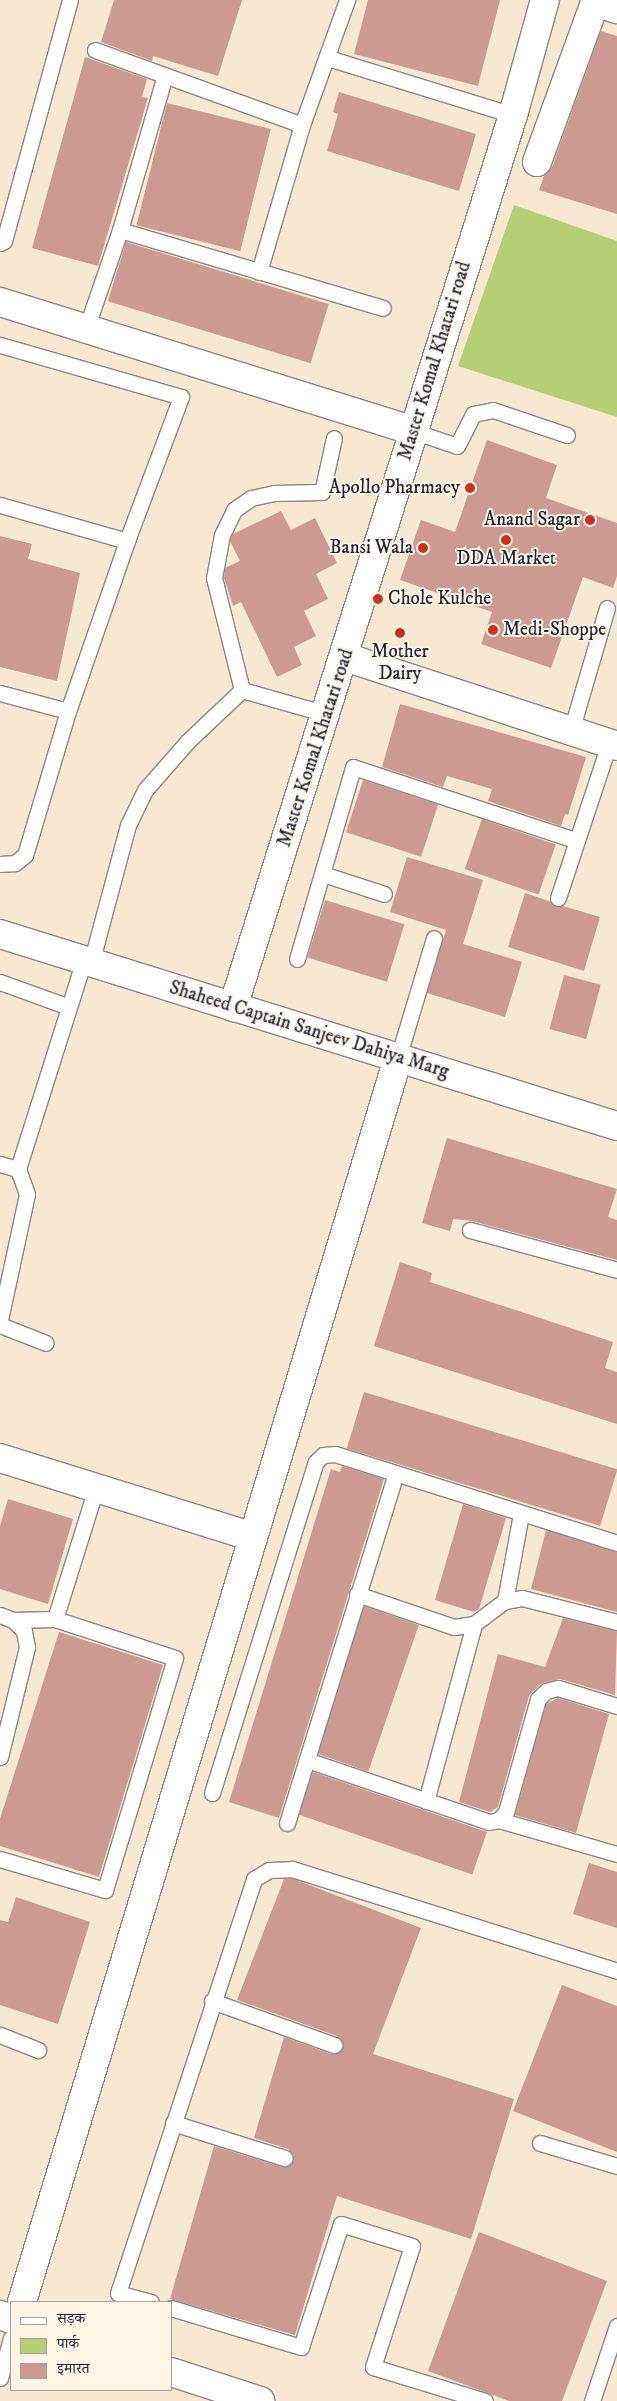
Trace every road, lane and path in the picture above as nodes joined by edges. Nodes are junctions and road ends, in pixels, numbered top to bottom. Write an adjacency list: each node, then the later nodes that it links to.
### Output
1 (70, 0): 12 (lane)
2 (347, 0): 6 (lane)
3 (545, 0): 8 (street, Master Komal Khatari road)
4 (603, 4): 10 (street)
5 (95, 50): 7 (lane)
6 (328, 58): 8 (lane); 9 (lane)
7 (165, 75): 9 (lane); 11 (lane)
8 (513, 115): 18 (street, Master Komal Khatari road)
9 (302, 124): 13 (lane)
10 (537, 162)
11 (120, 230): 13 (lane); 16 (lane)
12 (0, 243)
13 (259, 272): 15 (lane)
14 (0, 302): 16 (street)
15 (383, 308)
16 (86, 329): 18 (street)
17 (0, 345): 22 (lane)
18 (413, 431): 19 (lane); 24 (street, Master Komal Khatari road)
19 (567, 435)
20 (334, 438): 25 (lane)
21 (0, 505): 22 (lane)
22 (127, 541): 27 (lane)
23 (607, 608): 29 (lane)
24 (345, 657): 28 (street, Master Komal Khatari road); 29 (street)
25 (242, 690): 28 (lane); 39 (lane)
26 (0, 693): 27 (lane)
27 (68, 711): 32 (lane)
28 (327, 714): 42 (street, Master Komal Khatari road)
29 (571, 731): 30 (street)
30 (613, 745): 31 (lane)
31 (575, 840): 33 (lane); 35 (lane)
32 (0, 864)
33 (323, 874): 34 (lane); 38 (lane)
34 (384, 894)
35 (558, 898)
36 (0, 934): 39 (street, Shaheed Captain Sanjeev Dahiya Marg)
37 (434, 938): 43 (lane)
38 (297, 959)
39 (88, 962): 41 (lane); 42 (street, Shaheed Captain Sanjeev Dahiya Marg)
40 (0, 982): 41 (lane)
41 (69, 1007): 46 (lane)
42 (233, 1007): 43 (street, Shaheed Captain Sanjeev Dahiya Marg)
43 (398, 1058): 44 (street, Shaheed Captain Sanjeev Dahiya Marg); 56 (street)
44 (617, 1126)
45 (0, 1164): 46 (lane)
46 (18, 1169): 49 (lane)
47 (470, 1230): 48 (lane)
48 (617, 1270)
49 (0, 1320)
50 (0, 1325): 51 (lane)
51 (46, 1343)
52 (0, 1458): 54 (street)
53 (396, 1474): 55 (lane); 58 (lane); 67 (lane)
54 (96, 1488): 56 (street); 61 (lane)
55 (522, 1514): 57 (lane); 59 (lane)
56 (253, 1537): 82 (street)
57 (617, 1543)
58 (357, 1594): 63 (lane); 66 (lane)
59 (505, 1601): 62 (lane); 63 (lane)
60 (7, 1618): 61 (lane); 65 (lane)
61 (55, 1619): 72 (lane)
62 (617, 1622)
63 (474, 1624): 68 (lane)
64 (617, 1706): 69 (lane)
65 (1, 1748)
66 (306, 1760): 68 (lane); 70 (lane)
67 (212, 1793)
68 (426, 1801): 69 (lane)
69 (499, 1820): 71 (lane)
70 (288, 1823)
71 (617, 1854)
72 (0, 1859)
73 (617, 1971): 74 (lane)
74 (212, 2001): 76 (lane); 78 (lane)
75 (0, 2035): 77 (lane)
76 (334, 2045)
77 (38, 2050)
78 (173, 2123): 80 (lane); 83 (lane)
79 (540, 2143): 81 (lane)
80 (285, 2158)
81 (617, 2166)
82 (22, 2301)
83 (148, 2301)
84 (172, 2308): 90 (lane)
85 (617, 2326): 91 (lane)
86 (10, 2342): 88 (lane)
87 (172, 2372): 89 (street)
88 (0, 2378)
89 (250, 2400)
90 (485, 2401)
91 (592, 2401)

